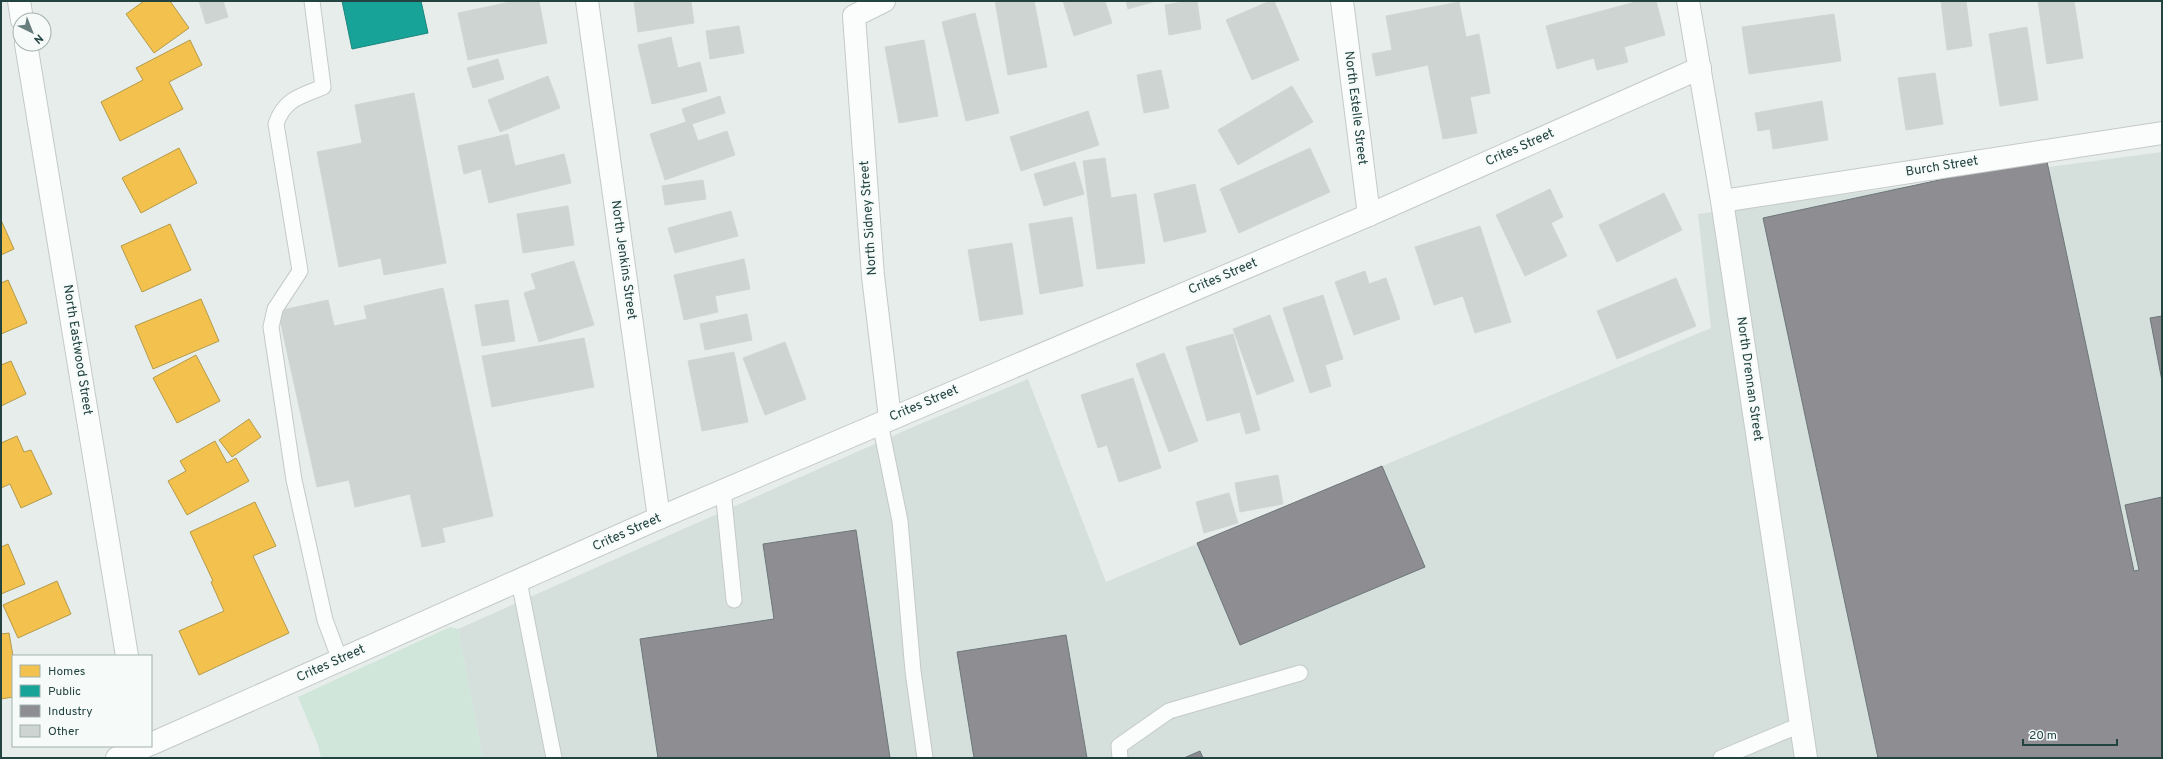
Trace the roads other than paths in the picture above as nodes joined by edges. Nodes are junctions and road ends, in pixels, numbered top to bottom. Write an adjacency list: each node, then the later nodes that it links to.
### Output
1 (19, 1): 7 (street)
2 (312, 1): 19 (lane)
3 (587, 1): 15 (street, North Jenkins Street)
4 (884, 1): 13 (street, North Sidney Street)
5 (1342, 1): 12 (street, North Estelle Street)
6 (1688, 1): 9 (street, North Drennan Street)
7 (21, 12)
8 (27, 52): 18 (street, North Eastwood Street)
9 (1700, 68): 11 (street, North Drennan Street); 12 (street, Crites Street)
10 (2162, 133): 11 (street, Burch Street)
11 (1722, 201): 21 (street, North Drennan Street)
12 (1369, 215): 13 (street, Crites Street)
13 (885, 421): 14 (street, Crites Street); 26 (lane)
14 (723, 490): 15 (street, Crites Street); 17 (lane)
15 (659, 518): 16 (street, Crites Street)
16 (519, 581): 19 (street, Crites Street); 25 (lane)
17 (734, 600)
18 (127, 655)
19 (340, 660): 22 (street, Crites Street)
20 (1300, 673): 27 (lane)
21 (1800, 725): 28 (lane); 29 (street, North Drennan Street)
22 (152, 745)
23 (145, 748): 24 (street, Crites Street)
24 (117, 758)
25 (554, 758)
26 (925, 758)
27 (1120, 758)
28 (1721, 758)
29 (1806, 758)

